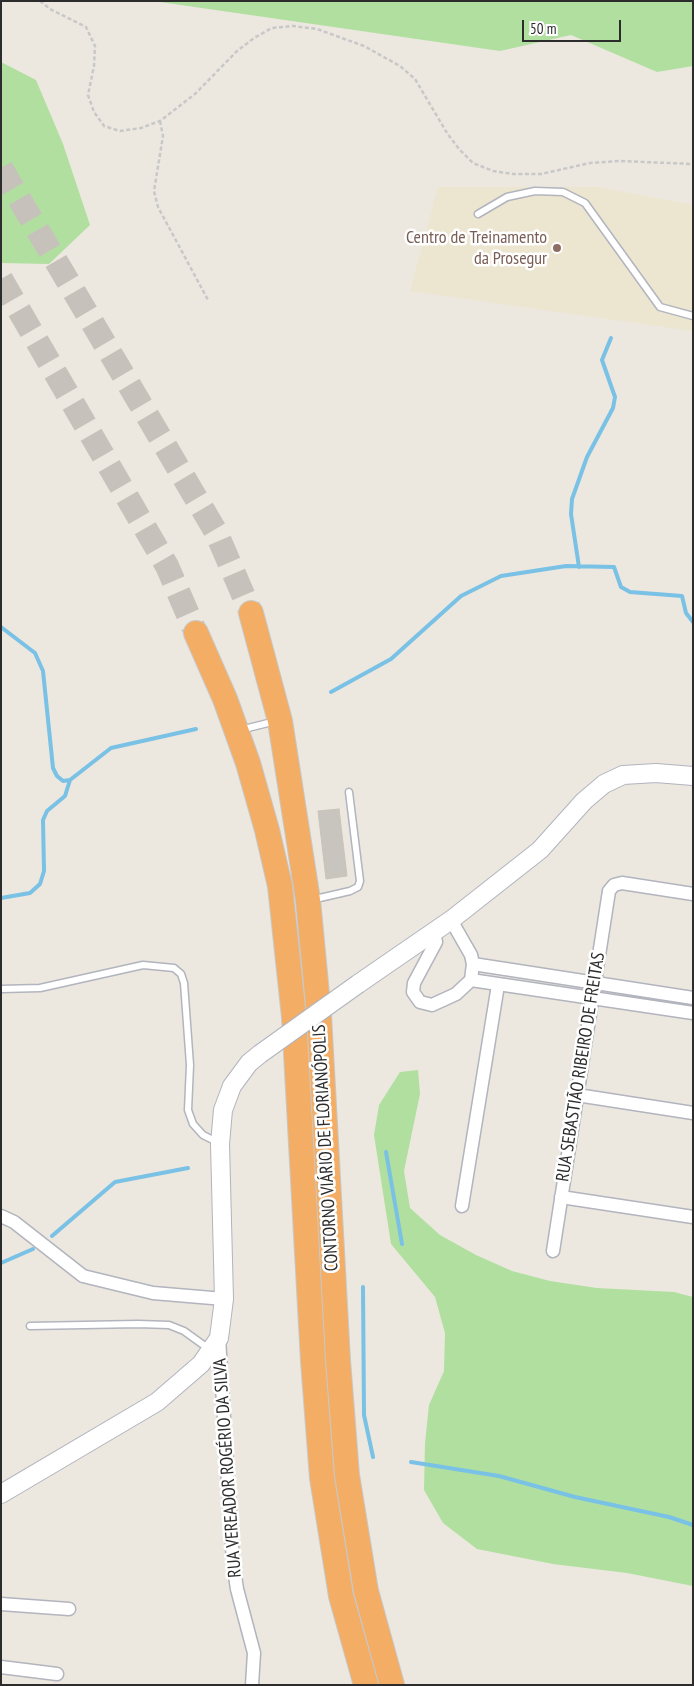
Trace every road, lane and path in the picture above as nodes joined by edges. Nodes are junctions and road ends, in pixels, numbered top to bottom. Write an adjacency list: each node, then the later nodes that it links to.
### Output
1 (40, 1): 2 (path)
2 (160, 122): 3 (path); 5 (path)
3 (693, 164)
4 (478, 214): 6 (lane)
5 (208, 300)
6 (693, 316)
7 (251, 613): 9 (highway, CONTORNO VIÁRIO DE FLORIANÓPOLIS)
8 (196, 633): 10 (highway, CONTORNO VIÁRIO DE FLORIANÓPOLIS)
9 (280, 720): 10 (lane); 14 (highway, CONTORNO VIÁRIO DE FLORIANÓPOLIS)
10 (237, 731): 42 (highway, CONTORNO VIÁRIO DE FLORIANÓPOLIS)
11 (693, 776): 15 (street)
12 (349, 792): 14 (lane)
13 (693, 894): 19 (street, RUA SEBASTIÃO RIBEIRO DE FREITAS)
14 (308, 900): 43 (highway, CONTORNO VIÁRIO DE FLORIANÓPOLIS)
15 (451, 920): 16 (street); 17 (street)
16 (434, 932): 18 (street); 27 (street, bridge)
17 (473, 964): 18 (street); 19 (street)
18 (470, 980): 20 (street)
19 (594, 983): 22 (street, RUA SEBASTIÃO RIBEIRO DE FREITAS); 23 (street)
20 (498, 985): 22 (street); 29 (street)
21 (1, 989): 27 (lane)
22 (592, 998): 24 (street); 25 (street, RUA SEBASTIÃO RIBEIRO DE FREITAS)
23 (693, 998)
24 (693, 1013)
25 (577, 1095): 26 (street); 28 (street, RUA SEBASTIÃO RIBEIRO DE FREITAS)
26 (693, 1113)
27 (220, 1144): 33 (street)
28 (562, 1197): 31 (street); 32 (street, RUA SEBASTIÃO RIBEIRO DE FREITAS)
29 (462, 1206)
30 (1, 1216): 33 (street)
31 (693, 1217)
32 (553, 1251)
33 (224, 1299): 35 (street)
34 (30, 1326): 35 (lane)
35 (215, 1345): 36 (street); 41 (street, RUA VEREADOR ROGÉRIO DA SILVA)
36 (1, 1494)
37 (1, 1604): 38 (street)
38 (69, 1609)
39 (1, 1667): 40 (street)
40 (58, 1674)
41 (252, 1685)
42 (366, 1685)
43 (392, 1685)

